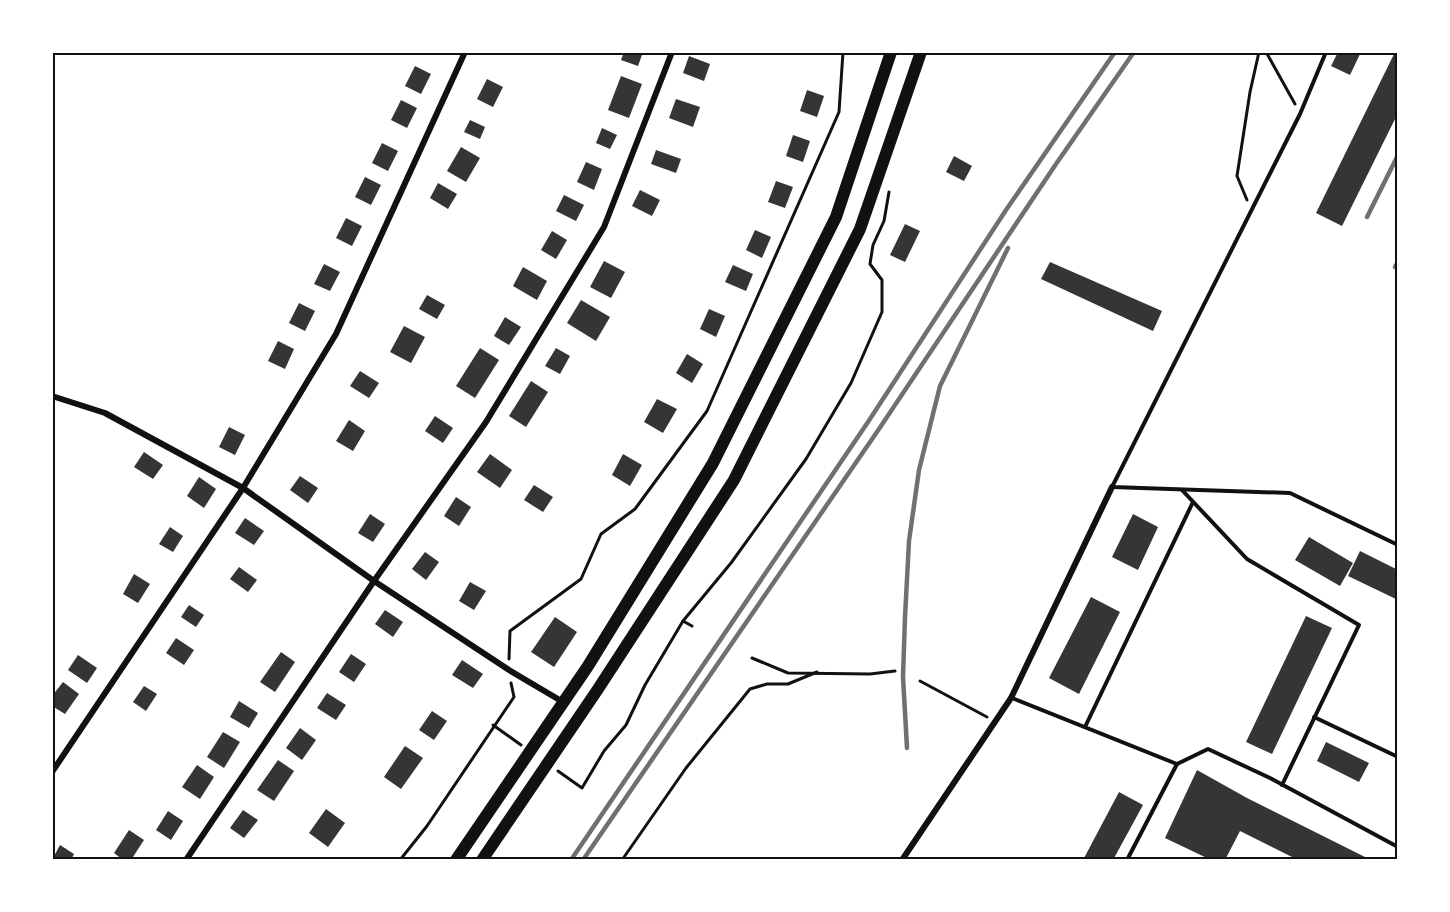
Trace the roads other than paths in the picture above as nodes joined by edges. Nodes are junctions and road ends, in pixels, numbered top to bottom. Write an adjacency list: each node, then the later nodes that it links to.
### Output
1 (465, 52): 7 (street)
2 (672, 52): 12 (street)
3 (891, 52): 14 (highway)
4 (921, 52): 24 (highway)
5 (1326, 52): 8 (lane)
6 (52, 396): 7 (street)
7 (243, 488): 12 (street); 19 (street)
8 (1112, 488): 9 (lane); 13 (street)
9 (1182, 490): 10 (lane); 11 (lane)
10 (1193, 502): 15 (lane); 16 (lane)
11 (1398, 545)
12 (374, 581): 14 (street); 22 (street)
13 (1011, 698): 16 (lane); 25 (street)
14 (564, 702): 23 (highway)
15 (1314, 717): 17 (lane); 20 (lane)
16 (1085, 727): 18 (lane)
17 (1398, 757)
18 (1177, 764): 20 (lane); 26 (lane)
19 (52, 772)
20 (1282, 785): 21 (lane)
21 (1398, 847)
22 (186, 860)
23 (456, 860)
24 (482, 860)
25 (902, 860)
26 (1127, 860)

